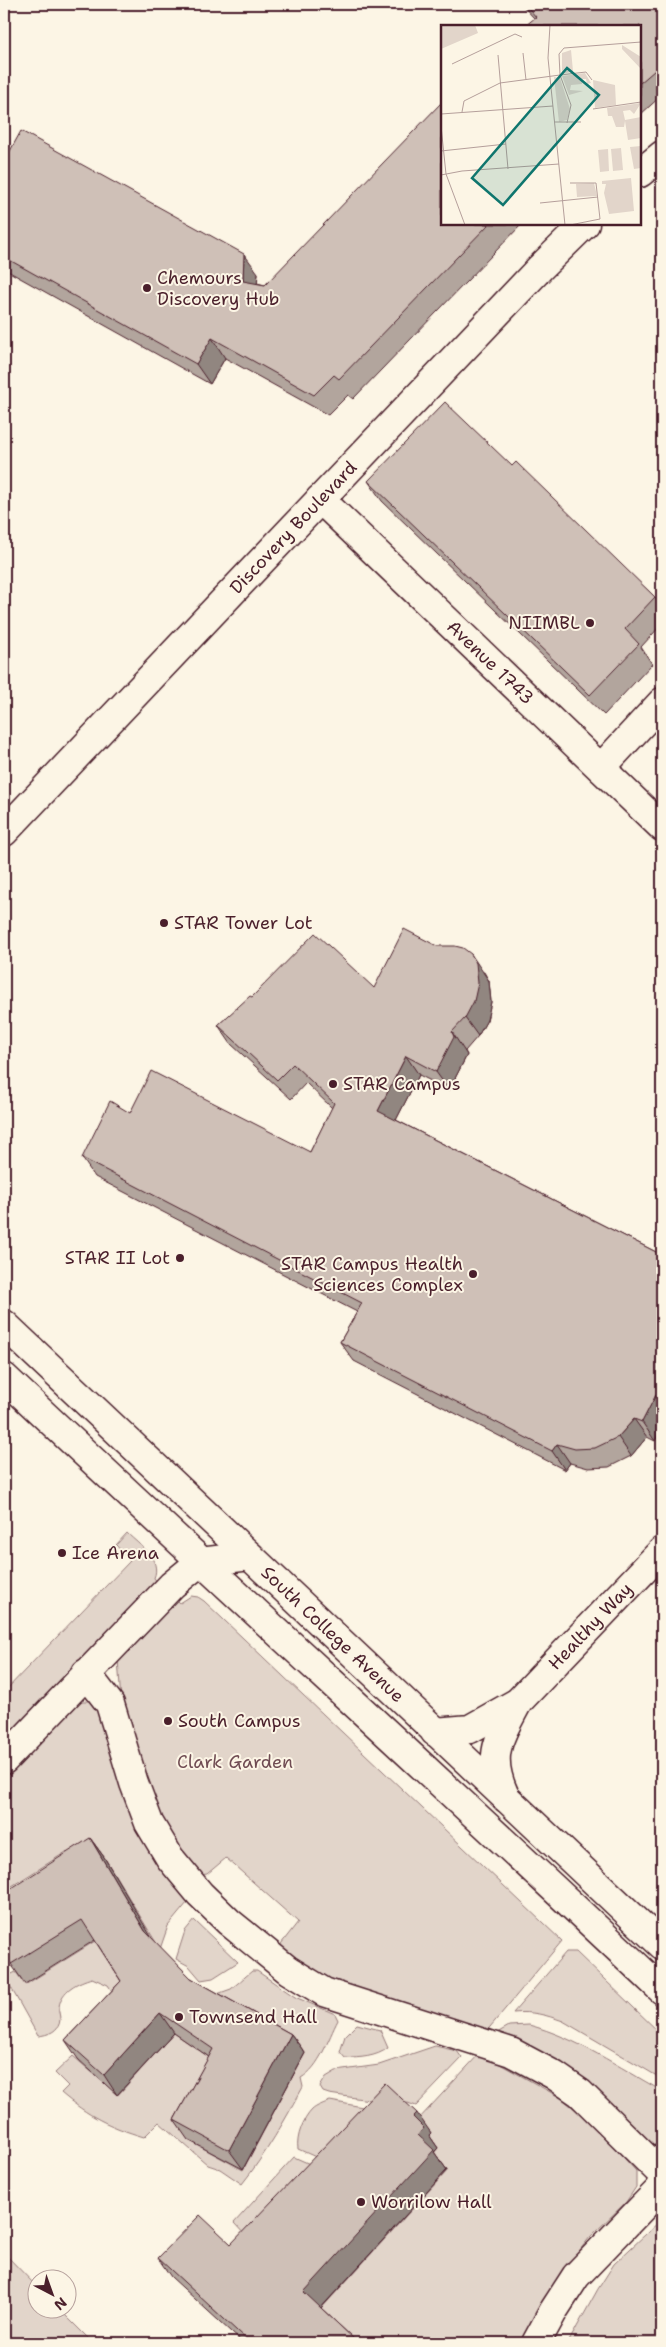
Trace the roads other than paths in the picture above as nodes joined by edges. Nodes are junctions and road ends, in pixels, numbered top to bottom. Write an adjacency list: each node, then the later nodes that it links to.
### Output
1 (662, 154): 2 (street)
2 (641, 172)
3 (584, 225): 4 (street, Discovery Boulevard)
4 (320, 499): 6 (street, Avenue 1743); 8 (street, Discovery Boulevard)
5 (662, 702): 6 (street)
6 (601, 768): 7 (street, Avenue 1743)
7 (662, 827)
8 (4, 832)
9 (4, 1324): 12 (street, South College Avenue)
10 (4, 1378): 13 (street, South College Avenue)
11 (662, 1551): 15 (street, Healthy Way)
12 (250, 1556): 13 (street); 16 (street, South College Avenue)
13 (200, 1562): 14 (street); 20 (street, South College Avenue)
14 (86, 1673): 17 (street); 21 (street)
15 (518, 1702): 16 (street, Healthy Way); 18 (street, Healthy Way)
16 (435, 1732): 18 (street, South College Avenue)
17 (4, 1760)
18 (506, 1798): 19 (street, South College Avenue)
19 (662, 1945)
20 (662, 1990)
21 (662, 2174)
22 (662, 2187): 23 (street)
23 (536, 2343)

